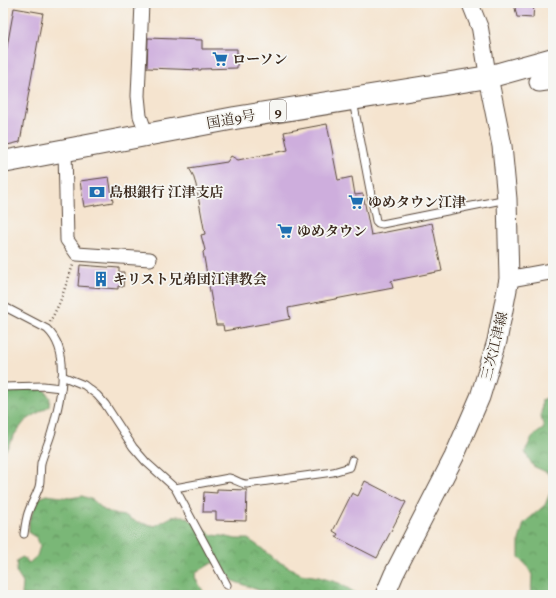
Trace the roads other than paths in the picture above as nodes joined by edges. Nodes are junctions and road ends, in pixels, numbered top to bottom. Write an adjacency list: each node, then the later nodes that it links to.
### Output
1 (142, 3): 6 (street)
2 (470, 3): 4 (street)
3 (553, 59): 4 (highway, 国道9号 / 9)
4 (488, 77): 5 (highway, 国道9号 / 9); 9 (main road, 三次江津線)
5 (353, 99): 6 (highway, 国道9号 / 9); 9 (lane)
6 (147, 135): 7 (highway, 国道9号 / 9)
7 (65, 150): 8 (highway, 国道9号 / 9); 10 (street)
8 (3, 162)
9 (507, 199): 12 (main road, 三次江津線)
10 (150, 259)
11 (553, 271): 12 (street)
12 (508, 279): 21 (main road, 三次江津線)
13 (3, 306): 14 (lane)
14 (62, 376): 16 (lane); 18 (lane)
15 (3, 387): 16 (lane)
16 (61, 388): 19 (lane)
17 (352, 460): 18 (lane)
18 (175, 488): 20 (lane)
19 (24, 534)
20 (227, 586)
21 (385, 595)

